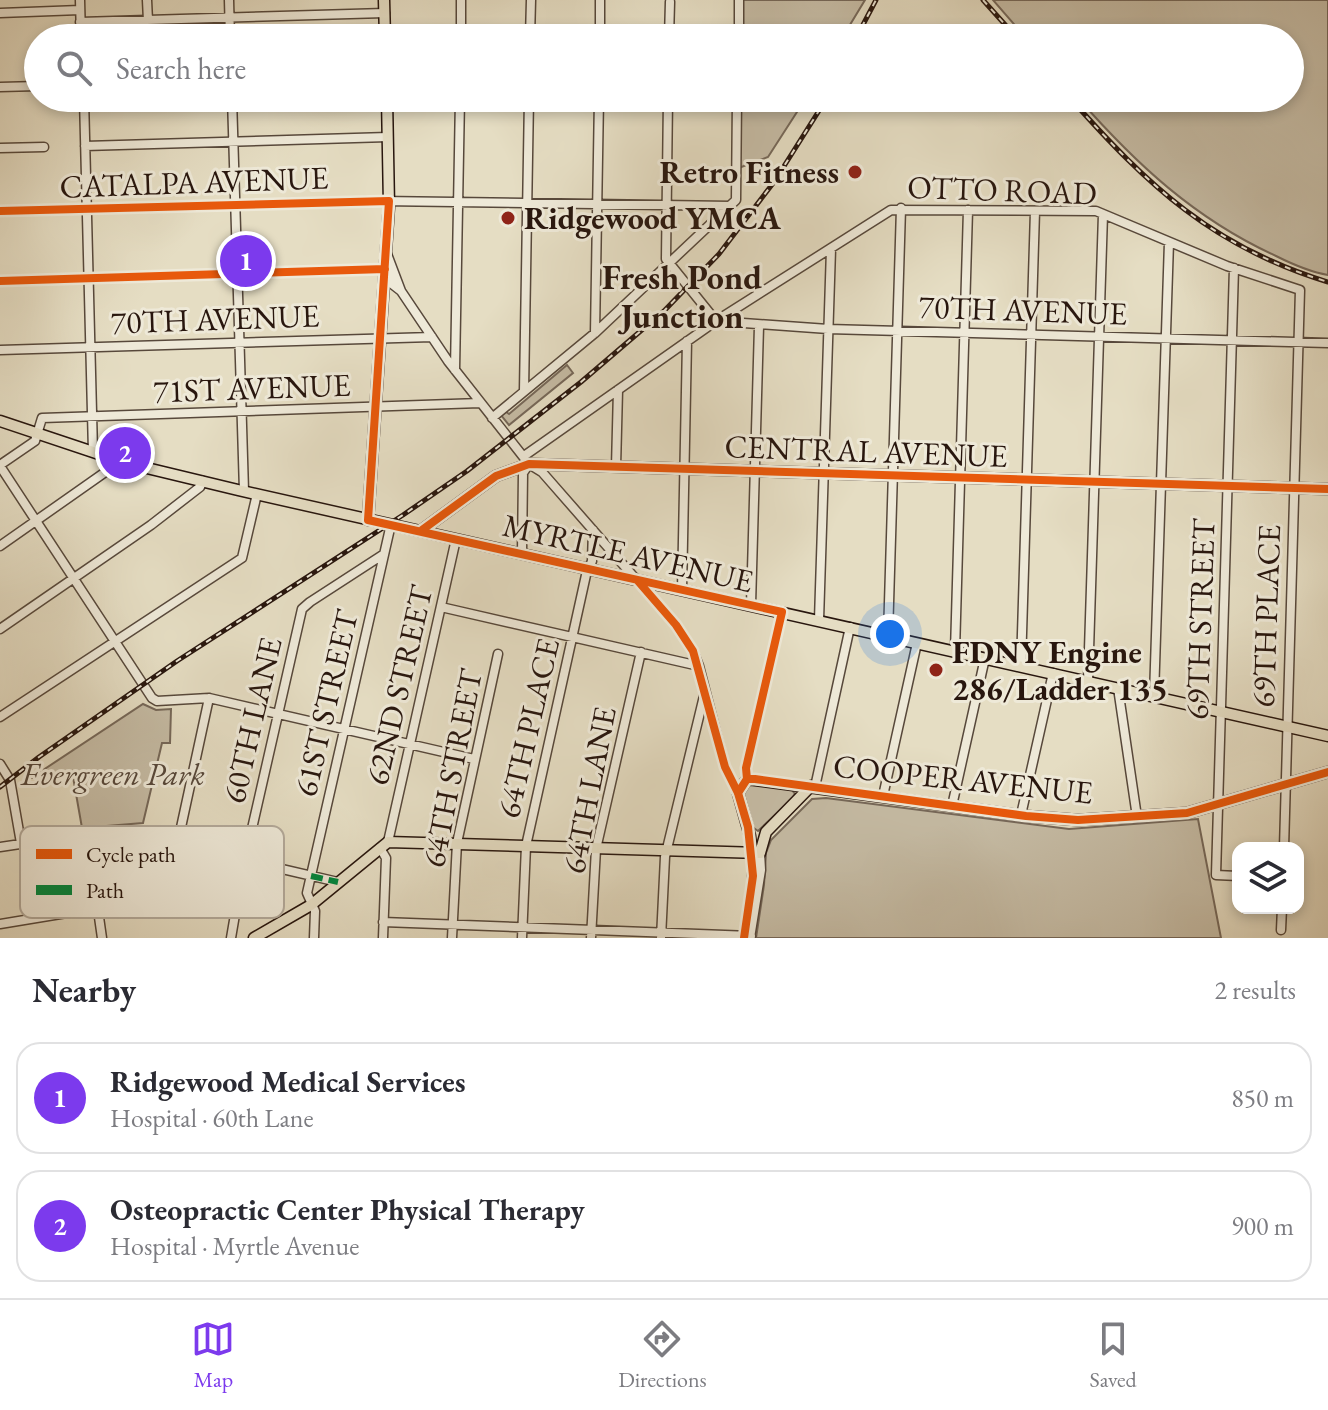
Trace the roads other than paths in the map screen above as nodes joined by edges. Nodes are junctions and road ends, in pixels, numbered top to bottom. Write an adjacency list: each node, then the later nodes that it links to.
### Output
1 (80, 0): 10 (street)
2 (147, 0): 14 (street)
3 (229, 0): 13 (street)
4 (384, 0): 12 (main road)
5 (461, 0): 18 (street)
6 (531, 0): 19 (street)
7 (600, 0): 20 (street)
8 (739, 0): 22 (street)
9 (670, 2): 21 (street)
10 (80, 10): 11 (street); 15 (street)
11 (0, 13)
12 (385, 13): 13 (street); 17 (main road)
13 (229, 18): 14 (street); 16 (street)
14 (148, 21): 15 (street)
15 (80, 22)
16 (229, 24)
17 (385, 24)
18 (461, 24)
19 (530, 24)
20 (600, 24)
21 (669, 24)
22 (739, 24)
23 (24, 86): 24 (street)
24 (0, 87)
25 (84, 112): 35 (street)
26 (232, 112): 34 (street)
27 (387, 112): 33 (main road)
28 (460, 112): 39 (street)
29 (529, 112): 40 (street)
30 (599, 112): 42 (street)
31 (668, 112): 43 (street)
32 (737, 112): 44 (street)
33 (388, 137): 34 (street); 38 (main road)
34 (233, 141): 35 (street); 41 (street)
35 (85, 146): 45 (street)
36 (44, 147): 37 (street)
37 (0, 148)
38 (389, 201): 39 (street, CATALPA AVENUE); 41 (street, CATALPA AVENUE); 53 (main road)
39 (458, 202): 40 (street, CATALPA AVENUE); 80 (street)
40 (527, 203): 42 (street, CATALPA AVENUE); 82 (street)
41 (235, 204): 45 (street, CATALPA AVENUE); 57 (street)
42 (597, 204): 43 (street, CATALPA AVENUE); 66 (street)
43 (667, 205): 44 (street, CATALPA AVENUE); 54 (street)
44 (731, 206): 54 (street)
45 (87, 208): 48 (street, CATALPA AVENUE); 58 (street)
46 (901, 208): 47 (street, OTTO ROAD); 52 (street, OTTO ROAD); 65 (street)
47 (968, 210): 49 (street, OTTO ROAD); 67 (street)
48 (0, 211)
49 (1035, 211): 50 (street, OTTO ROAD); 68 (street)
50 (1103, 214): 51 (street, OTTO ROAD); 69 (street)
51 (1169, 242): 55 (street, OTTO ROAD); 72 (street)
52 (831, 249): 62 (street, OTTO ROAD); 64 (street)
53 (386, 250): 56 (main road); 61 (street)
54 (670, 265): 62 (street); 66 (street)
55 (1234, 268): 60 (street, OTTO ROAD); 73 (street, 69TH STREET)
56 (385, 269): 57 (street); 61 (street); 71 (main road)
57 (237, 273): 58 (street); 76 (street)
58 (89, 278): 59 (street); 78 (street)
59 (0, 281)
60 (1300, 290): 75 (street, 69TH PLACE)
61 (401, 291): 70 (street)
62 (716, 321): 63 (street, 70TH AVENUE); 74 (street, OTTO ROAD)
63 (759, 326): 64 (street, 70TH AVENUE); 96 (street)
64 (828, 329): 65 (street, 70TH AVENUE); 97 (street)
65 (898, 331): 67 (street, 70TH AVENUE); 98 (street)
66 (595, 333): 82 (street)
67 (965, 333): 68 (street, 70TH AVENUE); 99 (street)
68 (1030, 335): 69 (street, 70TH AVENUE); 100 (street)
69 (1098, 336): 72 (street, 70TH AVENUE); 102 (street)
70 (432, 337): 71 (street, 70TH AVENUE); 80 (street)
71 (380, 338): 76 (street, 70TH AVENUE); 84 (main road)
72 (1164, 338): 73 (street, 70TH AVENUE); 103 (street)
73 (1232, 340): 75 (street, 70TH AVENUE); 104 (street, 69TH STREET)
74 (687, 341): 81 (street, OTTO ROAD); 95 (street)
75 (1298, 342): 77 (street, 70TH AVENUE); 105 (street, 69TH PLACE)
76 (239, 343): 78 (street, 70TH AVENUE); 85 (street)
77 (1328, 343)
78 (91, 347): 79 (street, 70TH AVENUE); 86 (street)
79 (0, 350)
80 (455, 371): 83 (street)
81 (618, 390): 91 (street, OTTO ROAD); 94 (street)
82 (524, 391): 87 (street)
83 (480, 403): 84 (street, 71ST AVENUE); 87 (street)
84 (376, 408): 85 (street, 71ST AVENUE); 109 (main road)
85 (241, 412): 86 (street, 71ST AVENUE); 107 (street)
86 (93, 417): 89 (street, 71ST AVENUE); 90 (street)
87 (492, 418): 91 (street)
88 (0, 421): 89 (main road, MYRTLE AVENUE)
89 (37, 433): 90 (main road, MYRTLE AVENUE); 93 (street)
90 (93, 452): 92 (main road, MYRTLE AVENUE)
91 (527, 460): 94 (main road, CENTRAL AVENUE); 112 (main road, CENTRAL AVENUE); 113 (street); 116 (street)
92 (121, 461): 101 (main road, MYRTLE AVENUE); 110 (street)
93 (0, 466): 110 (street)
94 (616, 467): 95 (main road, CENTRAL AVENUE)
95 (685, 470): 96 (main road, CENTRAL AVENUE); 121 (street)
96 (755, 472): 97 (main road, CENTRAL AVENUE); 122 (street)
97 (824, 474): 98 (main road, CENTRAL AVENUE); 125 (street)
98 (893, 476): 99 (main road, CENTRAL AVENUE); 128 (street)
99 (960, 478): 100 (main road, CENTRAL AVENUE); 132 (street)
100 (1027, 480): 102 (main road, CENTRAL AVENUE); 137 (street)
101 (203, 481): 107 (main road, MYRTLE AVENUE); 119 (street)
102 (1094, 482): 103 (main road, CENTRAL AVENUE); 139 (street)
103 (1161, 484): 104 (main road, CENTRAL AVENUE); 142 (street)
104 (1228, 486): 105 (main road, CENTRAL AVENUE); 144 (street, 69TH STREET)
105 (1294, 488): 106 (main road, CENTRAL AVENUE); 147 (street, 69TH PLACE)
106 (1328, 489)
107 (244, 491): 108 (main road, MYRTLE AVENUE)
108 (257, 494): 109 (main road, MYRTLE AVENUE); 130 (street)
109 (368, 520): 111 (main road, MYRTLE AVENUE)
110 (36, 521): 115 (street); 119 (street)
111 (391, 524): 112 (main road, MYRTLE AVENUE); 117 (street, 61ST STREET)
112 (422, 530): 114 (main road, MYRTLE AVENUE)
113 (593, 530): 118 (street, 64TH PLACE); 120 (street)
114 (456, 539): 116 (main road, MYRTLE AVENUE); 123 (street, 62ND STREET)
115 (0, 546)
116 (522, 553): 118 (main road, MYRTLE AVENUE)
117 (384, 554): 145 (street, 60TH LANE); 148 (street, 61ST STREET)
118 (588, 569): 120 (main road, MYRTLE AVENUE); 129 (street, 64TH PLACE)
119 (73, 579): 127 (street); 130 (street)
120 (637, 580): 121 (main road, MYRTLE AVENUE); 136 (street)
121 (682, 590): 122 (main road, MYRTLE AVENUE)
122 (751, 605): 124 (main road, MYRTLE AVENUE)
123 (441, 607): 129 (street); 150 (street, 62ND STREET)
124 (782, 612): 125 (main road, MYRTLE AVENUE); 154 (street)
125 (819, 620): 126 (main road, MYRTLE AVENUE)
126 (850, 627): 128 (main road, MYRTLE AVENUE); 156 (street)
127 (0, 629)
128 (888, 636): 131 (main road, MYRTLE AVENUE)
129 (572, 637): 133 (street); 172 (street, 64TH PLACE)
130 (115, 642): 143 (street); 146 (street)
131 (917, 643): 132 (main road, MYRTLE AVENUE); 158 (street)
132 (955, 651): 135 (main road, MYRTLE AVENUE)
133 (641, 652): 136 (street); 174 (street, 64TH LANE)
134 (498, 654): 151 (street, 64TH STREET)
135 (985, 658): 137 (main road, MYRTLE AVENUE); 160 (street)
136 (699, 666): 141 (street)
137 (1021, 666): 138 (main road, MYRTLE AVENUE)
138 (1053, 673): 139 (main road, MYRTLE AVENUE); 161 (street)
139 (1088, 681): 140 (main road, MYRTLE AVENUE)
140 (1118, 688): 142 (main road, MYRTLE AVENUE); 162 (street)
141 (705, 693): 157 (street); 175 (street)
142 (1154, 696): 144 (main road, MYRTLE AVENUE)
143 (209, 698): 145 (street); 163 (street)
144 (1221, 712): 147 (main road, MYRTLE AVENUE); 159 (street, 69TH STREET)
145 (278, 715): 148 (street); 164 (street, 60TH LANE)
146 (0, 717)
147 (1287, 726): 149 (main road, MYRTLE AVENUE); 155 (street, 69TH PLACE)
148 (344, 730): 150 (street); 178 (street, 61ST STREET)
149 (1328, 736)
150 (409, 745): 151 (street); 171 (street, 62ND STREET)
151 (474, 759): 170 (street, 64TH STREET)
152 (0, 764): 167 (street)
153 (1328, 772): 155 (main road, COOPER AVENUE)
154 (747, 779): 156 (main road, COOPER AVENUE); 157 (main road)
155 (1285, 785): 159 (main road, COOPER AVENUE); 168 (street, 69TH PLACE)
156 (813, 786): 158 (main road, COOPER AVENUE); 166 (main road, COOPER AVENUE)
157 (738, 793): 165 (main road)
158 (883, 796): 160 (main road, COOPER AVENUE)
159 (1218, 805): 162 (main road, COOPER AVENUE); 179 (street, 69TH STREET)
160 (952, 806): 161 (main road, COOPER AVENUE)
161 (1021, 815): 162 (main road, COOPER AVENUE)
162 (1137, 817)
163 (181, 826)
164 (253, 826)
165 (749, 830): 166 (main road); 176 (main road)
166 (766, 832): 176 (main road, COOPER AVENUE)
167 (20, 837)
168 (1284, 842)
169 (20, 843): 173 (street)
170 (457, 843): 171 (main road); 172 (main road); 188 (street, 64TH STREET)
171 (384, 845): 180 (main road); 186 (street, 62ND STREET)
172 (526, 846): 174 (main road); 189 (street, 64TH PLACE)
173 (0, 847)
174 (596, 849): 175 (main road); 191 (street, 64TH LANE)
175 (666, 851): 176 (main road); 192 (street)
176 (756, 853): 193 (street)
177 (284, 870): 178 (street)
178 (311, 876): 180 (street); 181 (street, 61ST STREET)
179 (1232, 876)
180 (338, 882): 181 (main road)
181 (311, 905): 196 (main road); 197 (street, 61ST STREET)
182 (1282, 914): 190 (street)
183 (36, 918): 187 (street)
184 (99, 918): 194 (street)
185 (234, 918): 195 (street, 60TH LANE)
186 (383, 922): 188 (street); 198 (street, 62ND STREET)
187 (0, 924)
188 (453, 924): 189 (street); 199 (street, 64TH STREET)
189 (522, 927): 191 (street); 200 (street, 64TH PLACE)
190 (1281, 930)
191 (592, 934): 192 (street)
192 (661, 935): 193 (street)
193 (747, 937)
194 (102, 938)
195 (231, 938)
196 (254, 938)
197 (314, 938)
198 (383, 938)
199 (452, 938)
200 (522, 938)

